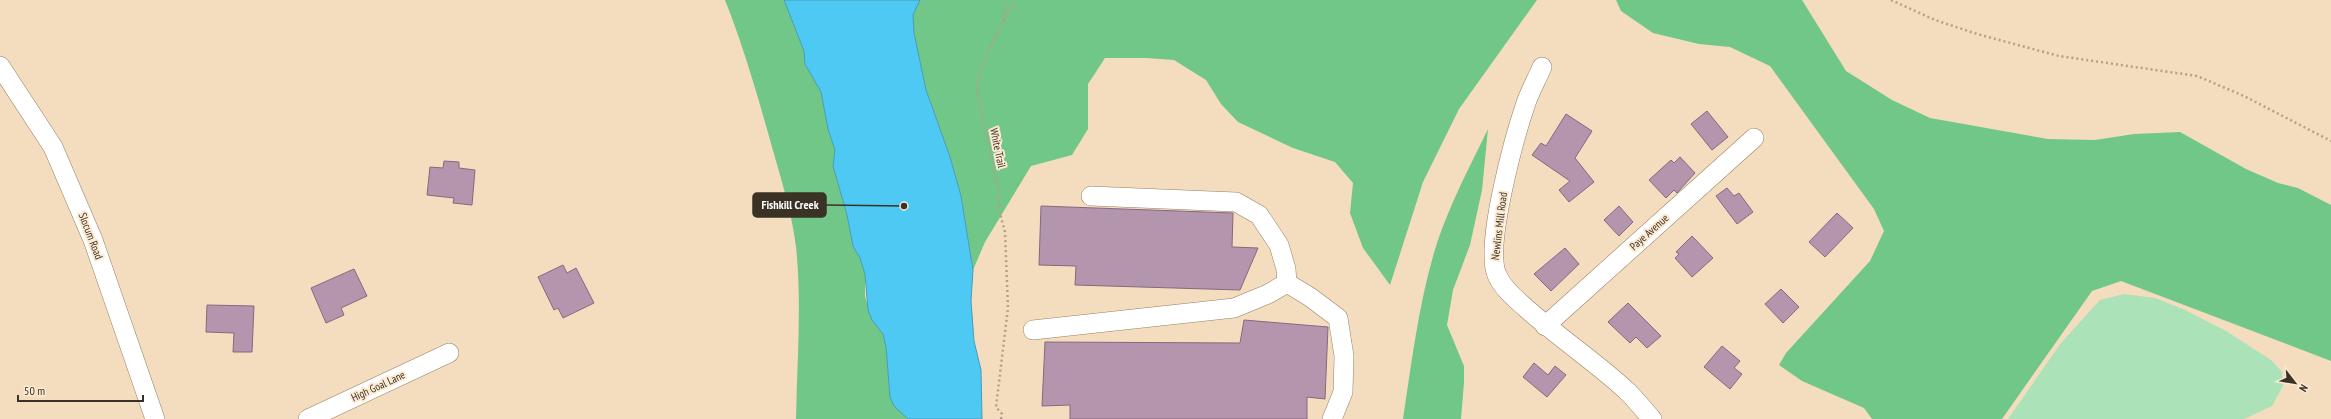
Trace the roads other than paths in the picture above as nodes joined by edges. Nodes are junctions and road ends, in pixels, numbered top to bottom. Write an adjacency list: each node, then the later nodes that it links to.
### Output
1 (0, 66): 9 (street, Slocum Road)
2 (1542, 67): 6 (street, Newlins Mill Road)
3 (1754, 138): 6 (street, Paye Avenue)
4 (1091, 196): 5 (street)
5 (1287, 283): 7 (street); 11 (street)
6 (1545, 326): 12 (street, Newlins Mill Road)
7 (1033, 330)
8 (449, 353): 10 (street, High Goal Lane)
9 (155, 419)
10 (308, 419)
11 (1332, 419)
12 (1652, 419)

